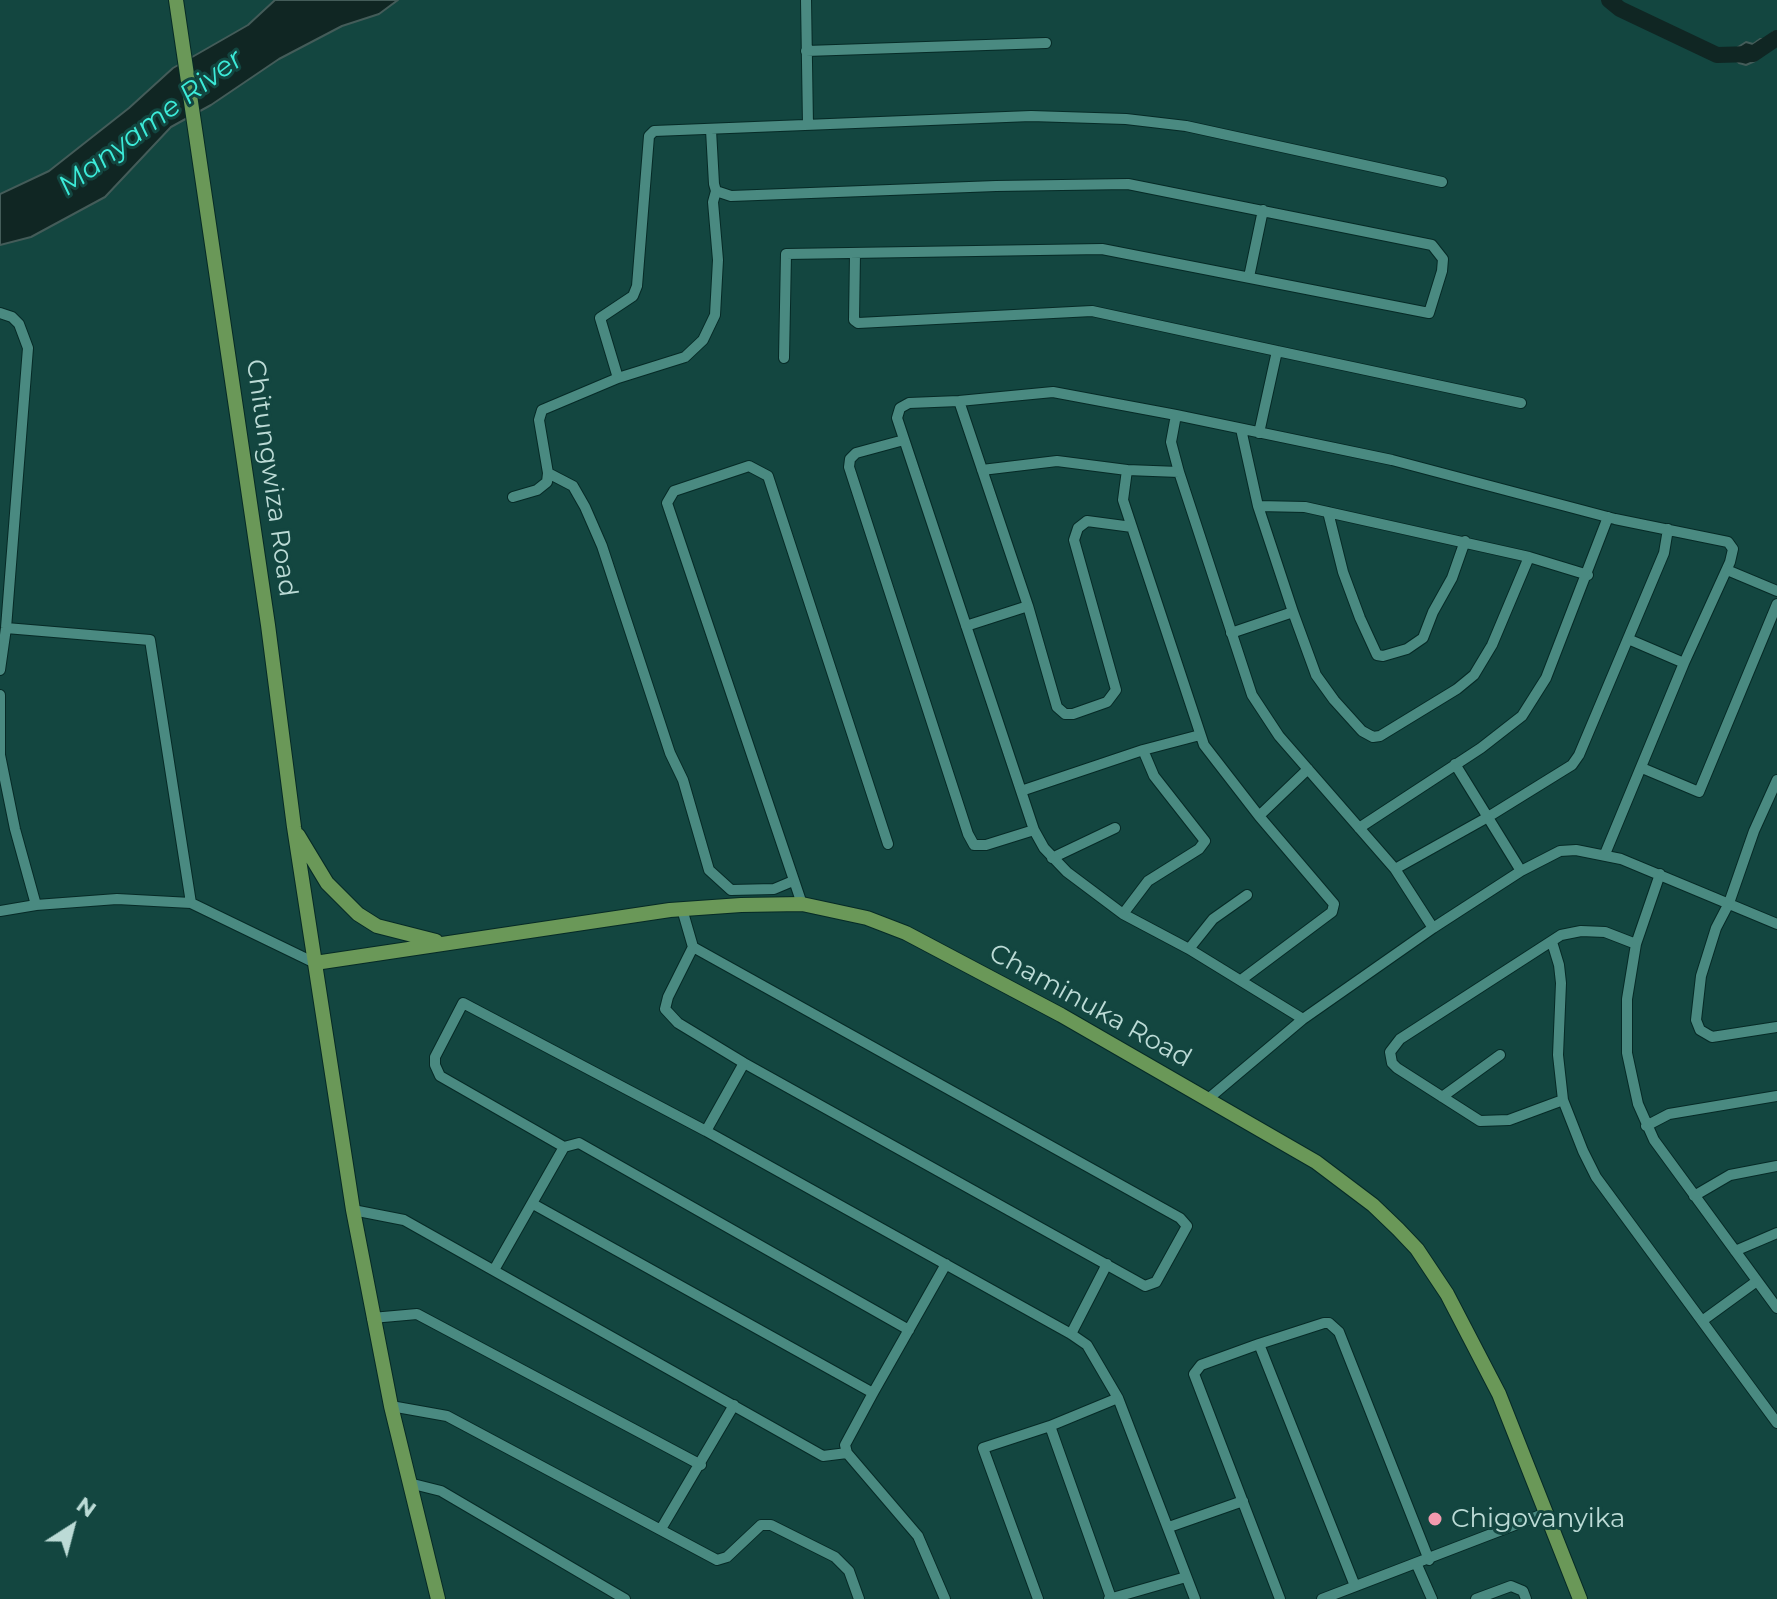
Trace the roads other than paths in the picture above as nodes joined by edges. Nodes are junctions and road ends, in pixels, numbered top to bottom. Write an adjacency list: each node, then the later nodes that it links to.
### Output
1 (176, 0): 56 (main road, Chitungwiza Road)
2 (806, 0): 4 (street)
3 (1046, 43): 4 (street)
4 (806, 51): 5 (street)
5 (808, 125): 6 (street); 7 (street)
6 (711, 130): 8 (street); 15 (street)
7 (1442, 182)
8 (716, 191): 9 (street); 15 (street)
9 (1263, 210): 11 (street); 11 (street)
10 (855, 254): 11 (street); 13 (street); 14 (street)
11 (1249, 277)
12 (0, 313): 41 (street)
13 (1277, 351): 17 (street); 20 (street)
14 (784, 358)
15 (618, 378): 25 (street)
16 (959, 401): 18 (street); 21 (street); 22 (street)
17 (1521, 403)
18 (1176, 415): 19 (street); 24 (street)
19 (1241, 429): 20 (street); 27 (street)
20 (1259, 433): 29 (street)
21 (904, 440): 40 (street); 59 (street)
22 (982, 470): 23 (street); 38 (street)
23 (1127, 470): 24 (street); 30 (street)
24 (1179, 472): 42 (street)
25 (548, 473): 26 (street); 66 (street)
26 (513, 497)
27 (1258, 506): 28 (street); 39 (street)
28 (1328, 512): 32 (street); 32 (street)
29 (1608, 517): 31 (street); 35 (street)
30 (1132, 527): 38 (street); 47 (street)
31 (1668, 529): 34 (street); 43 (street)
32 (1465, 541): 33 (street)
33 (1529, 557): 35 (street); 39 (street)
34 (1727, 570): 36 (street); 44 (street)
35 (1588, 575): 49 (street)
36 (1777, 591)
37 (1777, 604): 50 (street)
38 (1028, 606): 40 (street)
39 (1293, 612): 42 (street)
40 (966, 626): 53 (street)
41 (6, 628): 45 (street); 68 (street)
42 (1231, 633): 51 (street)
43 (1628, 639): 44 (street); 55 (street)
44 (1684, 663): 50 (street)
45 (0, 670)
46 (0, 695): 71 (street)
47 (1200, 735): 48 (street); 54 (street)
48 (1143, 750): 53 (street); 74 (street)
49 (1455, 764): 55 (street); 58 (street)
50 (1642, 768): 61 (street)
51 (1308, 769): 54 (street); 58 (street)
52 (1777, 780): 69 (street)
53 (1021, 791): 59 (street)
54 (1259, 816): 83 (street)
55 (1488, 817): 63 (street); 64 (street)
56 (294, 827): 78 (main road); 82 (main road, Chitungwiza Road)
57 (1115, 828): 62 (street)
58 (1359, 828): 63 (street)
59 (1034, 830): 62 (street)
60 (888, 844): 66 (street)
61 (1605, 854): 64 (street); 65 (street)
62 (1052, 858): 74 (street)
63 (1395, 869): 76 (street)
64 (1521, 871): 76 (street)
65 (1660, 874): 69 (street); 79 (street)
66 (793, 881): 70 (street)
67 (1247, 895): 81 (street)
68 (191, 903): 71 (street); 82 (street)
69 (1729, 903): 75 (street); 85 (street)
70 (802, 904): 72 (main road, Chaminuka Road); 90 (main road, Chaminuka Road)
71 (36, 905): 73 (street)
72 (682, 909): 78 (main road, Chaminuka Road); 80 (street)
73 (0, 911)
74 (1123, 914): 81 (street)
75 (1777, 924)
76 (1433, 928): 84 (street)
77 (1552, 942): 79 (street); 89 (street); 91 (street)
78 (444, 943): 82 (main road, Chaminuka Road)
79 (1636, 944): 92 (street)
80 (693, 947): 87 (street); 102 (street)
81 (1189, 949): 83 (street)
82 (315, 963): 98 (main road, Chitungwiza Road)
83 (1241, 980): 84 (street)
84 (1303, 1019): 90 (street)
85 (1777, 1027)
86 (1500, 1055): 89 (street)
87 (744, 1063): 93 (street); 102 (street)
88 (1777, 1096): 92 (street)
89 (1442, 1097): 91 (street)
90 (1208, 1099): 121 (main road, Chaminuka Road)
91 (1563, 1100): 107 (street)
92 (1646, 1126): 96 (street)
93 (706, 1131): 94 (street); 101 (street)
94 (564, 1147): 97 (street); 108 (street)
95 (1777, 1166): 96 (street)
96 (1694, 1196): 100 (street)
97 (533, 1204): 103 (street); 111 (street)
98 (353, 1210): 103 (street); 106 (main road, Chitungwiza Road)
99 (1777, 1233): 100 (street)
100 (1735, 1251): 104 (street)
101 (946, 1264): 108 (street); 109 (street)
102 (1107, 1264): 109 (street)
103 (494, 1270): 113 (street)
104 (1757, 1281): 105 (street); 107 (street)
105 (1777, 1308)
106 (372, 1318): 114 (main road, Chitungwiza Road); 118 (street)
107 (1702, 1321): 115 (street)
108 (909, 1330): 111 (street)
109 (1071, 1334): 112 (street)
110 (1259, 1344): 120 (street); 124 (street); 127 (street)
111 (873, 1393): 117 (street)
112 (1118, 1398): 116 (street); 122 (street)
113 (734, 1405): 117 (street); 118 (street)
114 (391, 1406): 119 (main road, Chitungwiza Road); 123 (street)
115 (1777, 1423)
116 (1050, 1426): 132 (street); 133 (street)
117 (847, 1453): 131 (street)
118 (701, 1465): 123 (street)
119 (409, 1483): 129 (main road, Chitungwiza Road); 130 (street)
120 (1243, 1501): 122 (street); 135 (street)
121 (1546, 1513): 124 (street); 140 (main road, Chaminuka Road)
122 (1169, 1527): 126 (street)
123 (661, 1529): 128 (street)
124 (1429, 1560): 125 (street)
125 (1417, 1565): 127 (street); 137 (street)
126 (1186, 1577): 133 (street); 134 (street)
127 (1355, 1586): 136 (street)
128 (855, 1598)
129 (438, 1599)
130 (625, 1599)
131 (945, 1599)
132 (1038, 1599)
133 (1110, 1599)
134 (1195, 1599)
135 (1280, 1599)
136 (1322, 1599)
137 (1432, 1599)
138 (1476, 1599): 139 (street)
139 (1526, 1599)
140 (1580, 1599)

